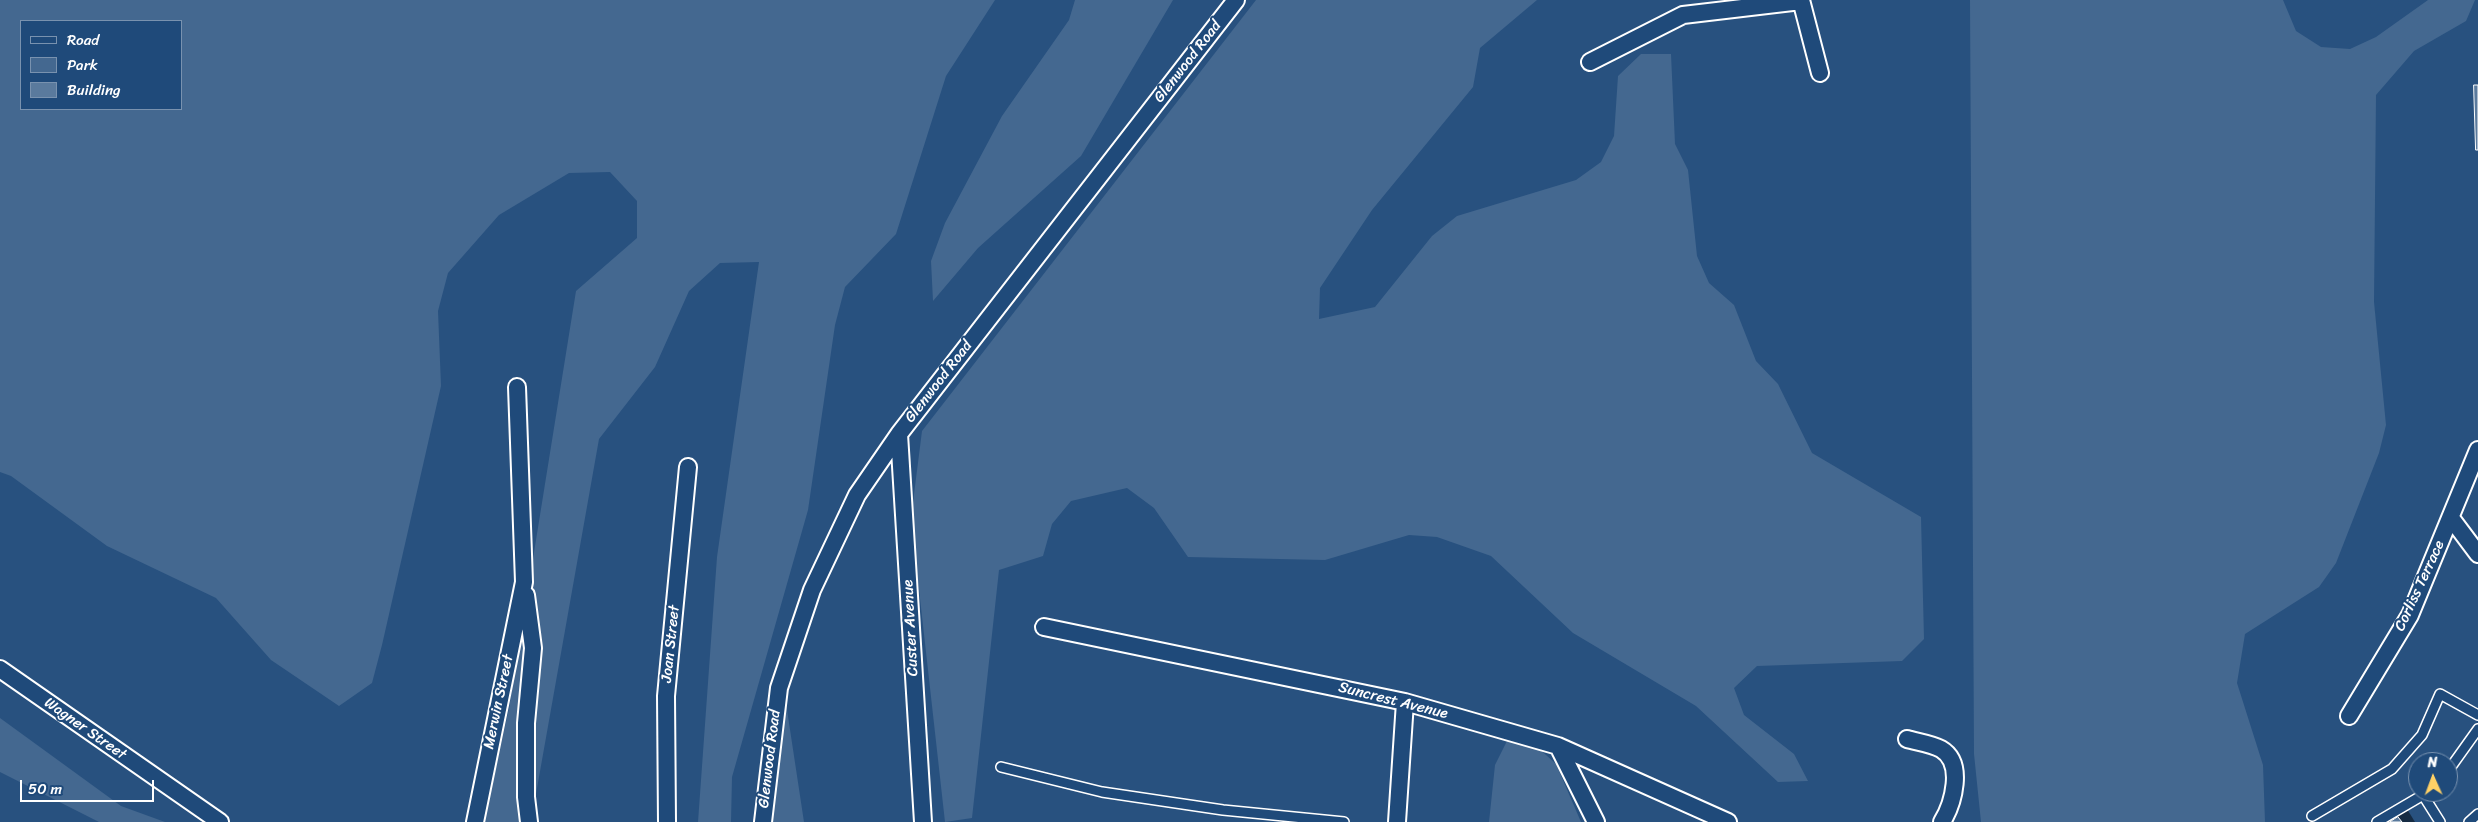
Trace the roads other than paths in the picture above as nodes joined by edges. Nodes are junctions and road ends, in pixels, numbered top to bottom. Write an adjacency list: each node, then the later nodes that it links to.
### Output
1 (1236, 0): 6 (street, Glenwood Road)
2 (1801, 0): 3 (street); 4 (street)
3 (1590, 62)
4 (1820, 73)
5 (517, 387): 11 (street, Merwin Street)
6 (899, 434): 30 (street, Glenwood Road); 31 (street, Custer Avenue)
7 (2478, 450): 9 (street, Corliss Terrace)
8 (688, 467): 29 (street, Joan Street)
9 (2451, 518): 10 (street); 16 (street, Corliss Terrace)
10 (2478, 554)
11 (524, 582): 27 (street, Merwin Street); 28 (street, Merwin Street)
12 (1044, 627): 14 (street, Suncrest Avenue)
13 (0, 669): 26 (street, Wagner Street)
14 (1405, 702): 19 (street, Suncrest Avenue); 33 (street)
15 (2478, 715): 25 (lane)
16 (2349, 716)
17 (2478, 729): 20 (lane)
18 (1907, 739): 36 (street)
19 (1558, 746): 34 (street); 35 (street, Suncrest Avenue)
20 (2458, 758)
21 (1001, 767): 32 (lane)
22 (2410, 802): 37 (lane)
23 (2430, 802): 38 (lane)
24 (2478, 814): 39 (lane)
25 (2312, 816)
26 (220, 822)
27 (475, 822)
28 (529, 822)
29 (667, 822)
30 (763, 822)
31 (923, 822)
32 (1344, 822)
33 (1397, 822)
34 (1596, 822)
35 (1728, 822)
36 (1942, 822)
37 (2377, 822)
38 (2440, 822)
39 (2469, 822)

